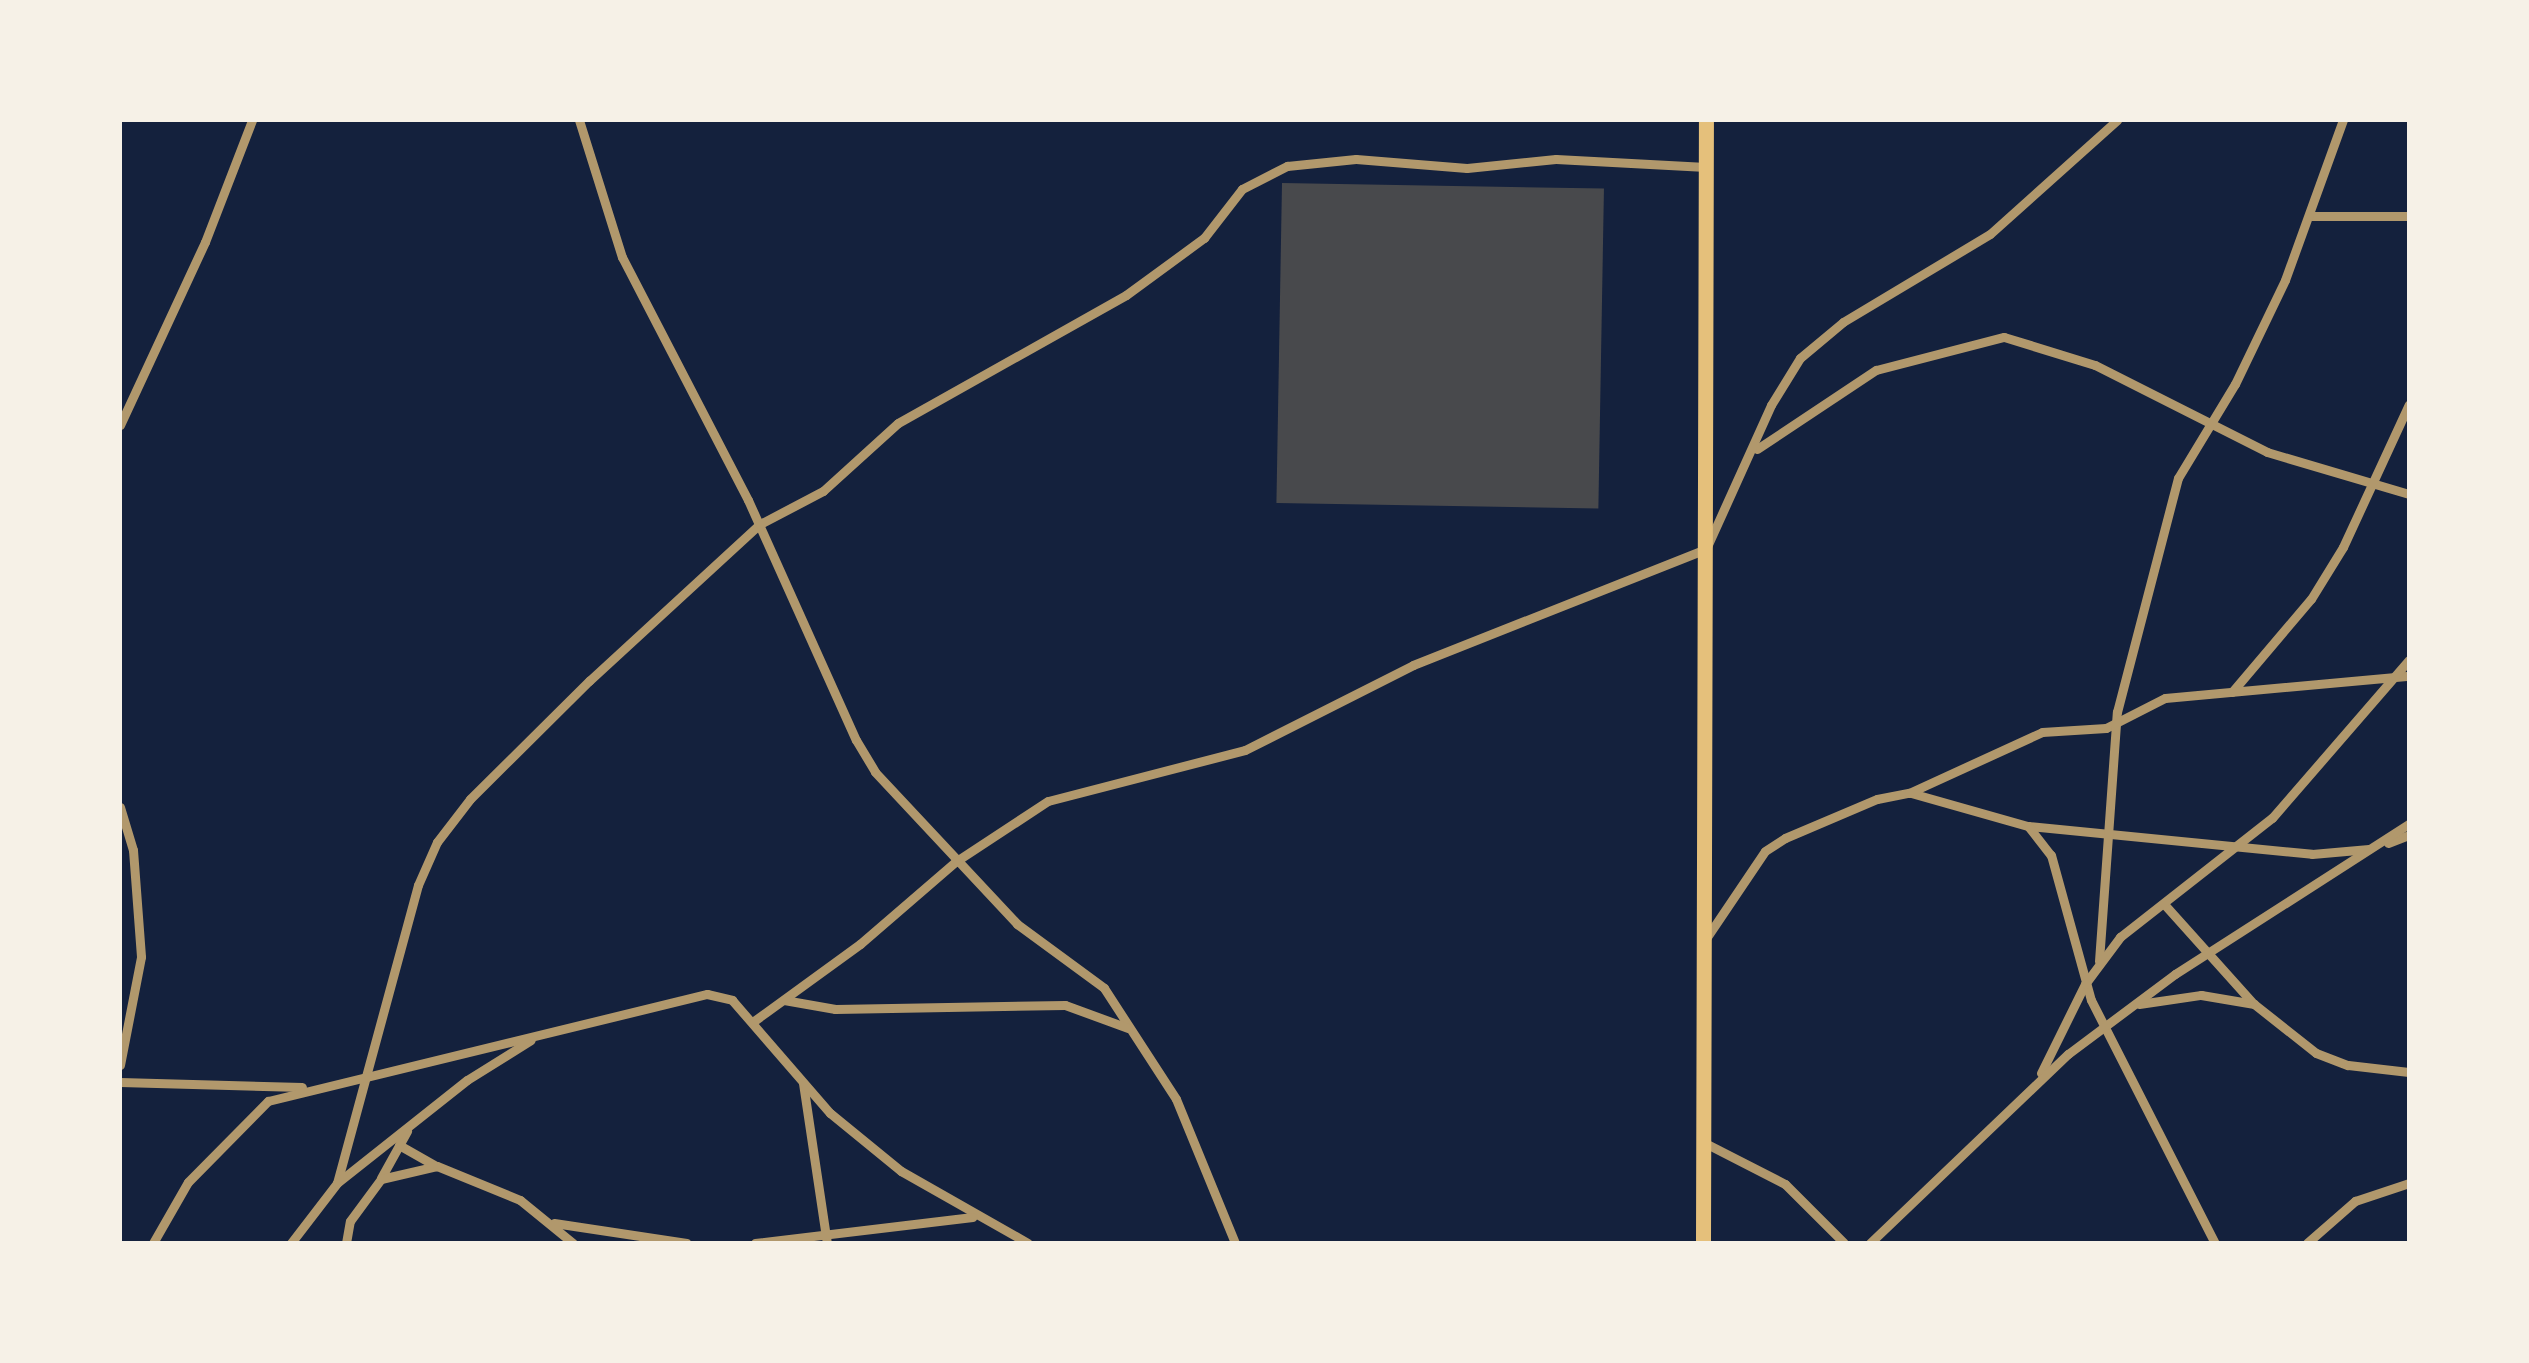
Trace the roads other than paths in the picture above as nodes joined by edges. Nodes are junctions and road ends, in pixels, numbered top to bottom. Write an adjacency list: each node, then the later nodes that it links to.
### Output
1 (252, 120): 10 (street)
2 (579, 120): 15 (street)
3 (1706, 120): 6 (highway)
4 (2118, 120): 12 (street)
5 (2344, 120): 7 (street)
6 (1706, 168): 15 (street); 16 (highway)
7 (2310, 216): 8 (street); 11 (street)
8 (2409, 216)
9 (2409, 404): 13 (street)
10 (120, 425)
11 (2210, 426): 12 (street); 13 (street); 21 (street)
12 (1754, 451): 16 (street)
13 (2370, 483): 14 (street); 20 (street)
14 (2409, 494)
15 (760, 524): 30 (street); 45 (street)
16 (1706, 550): 30 (street); 32 (highway)
17 (2409, 660): 19 (street)
18 (2409, 676): 19 (street)
19 (2393, 678): 20 (street); 29 (street)
20 (2232, 692): 21 (street)
21 (2116, 723): 22 (street); 26 (street)
22 (1909, 792): 25 (street); 32 (street)
23 (120, 807): 43 (street)
24 (2409, 824): 28 (street)
25 (2028, 826): 26 (street); 35 (street)
26 (2106, 834): 29 (street); 34 (street)
27 (2409, 835): 28 (street)
28 (2380, 846): 29 (street); 33 (street)
29 (2236, 848): 31 (street)
30 (956, 862): 36 (street); 40 (street)
31 (2164, 904): 33 (street); 34 (street)
32 (1705, 940): 51 (highway)
33 (2210, 951): 37 (street); 38 (street)
34 (2099, 961): 35 (street)
35 (2086, 984): 41 (street); 47 (street)
36 (784, 1000): 39 (street); 40 (street)
37 (2136, 1004): 38 (street); 41 (street)
38 (2254, 1004): 44 (street)
39 (754, 1021): 42 (street); 46 (street)
40 (1130, 1028): 67 (street)
41 (2104, 1028): 47 (street); 71 (street)
42 (540, 1035): 45 (street); 50 (street)
43 (120, 1066)
44 (2409, 1072)
45 (370, 1078): 49 (street); 55 (street)
46 (803, 1080): 57 (street); 59 (street)
47 (2038, 1080): 70 (street)
48 (120, 1082): 49 (street)
49 (312, 1087): 60 (street)
50 (409, 1128): 52 (street); 55 (street)
51 (1703, 1142): 68 (highway); 69 (street)
52 (399, 1145): 53 (street); 54 (street)
53 (437, 1166): 54 (street); 58 (street)
54 (381, 1179): 62 (street)
55 (337, 1183): 61 (street)
56 (2409, 1183): 72 (street)
57 (975, 1216): 59 (street); 66 (street)
58 (551, 1223): 63 (street); 64 (street)
59 (826, 1238): 65 (street)
60 (153, 1243)
61 (292, 1243)
62 (346, 1243)
63 (573, 1243)
64 (686, 1243)
65 (755, 1243)
66 (1028, 1243)
67 (1236, 1243)
68 (1703, 1243)
69 (1844, 1243)
70 (1870, 1243)
71 (2214, 1243)
72 (2306, 1243)

